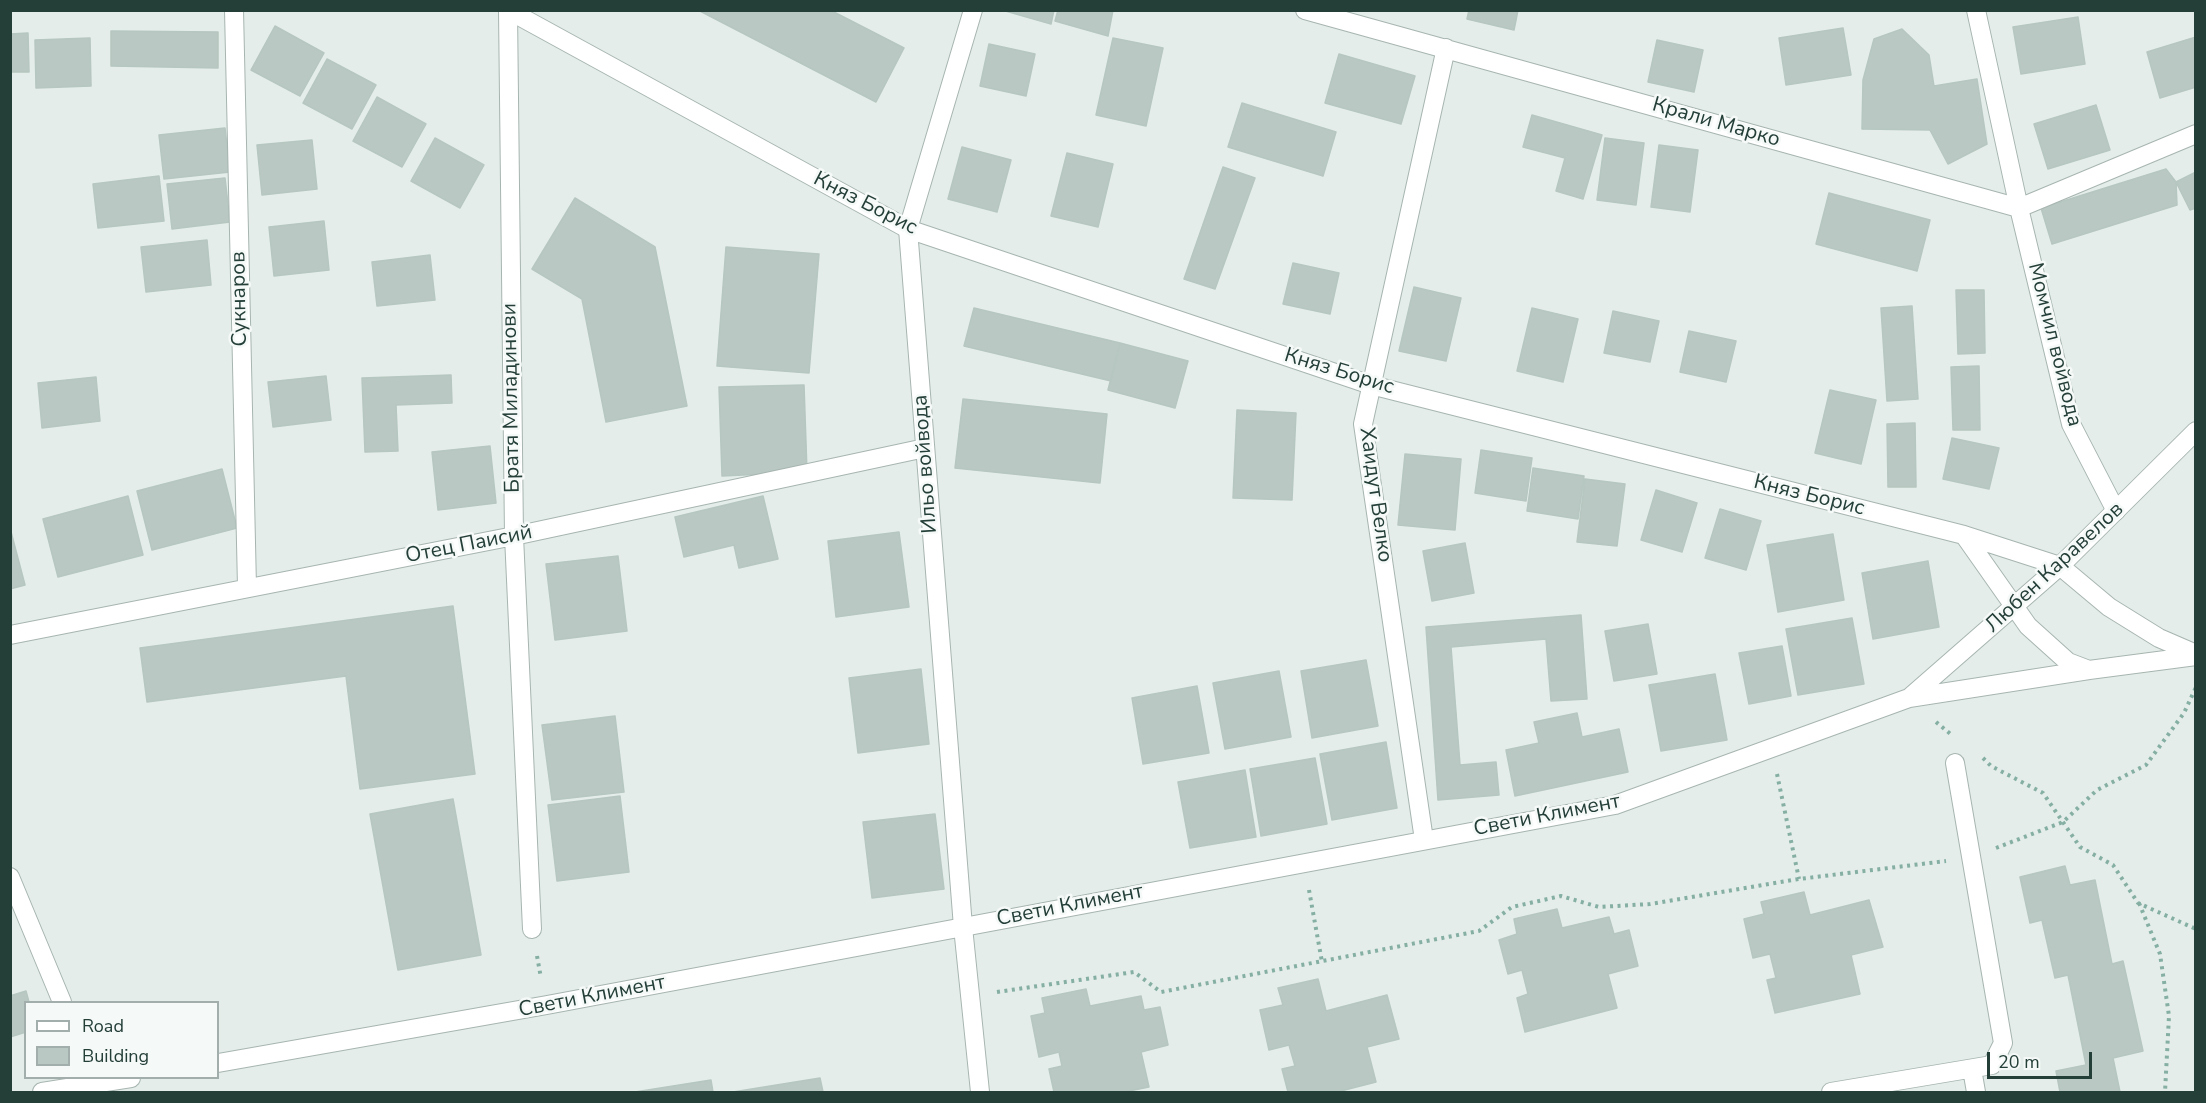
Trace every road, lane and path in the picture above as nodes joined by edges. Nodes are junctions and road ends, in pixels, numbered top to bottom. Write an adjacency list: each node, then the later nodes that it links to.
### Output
1 (234, 10): 17 (street, Сукнаров)
2 (508, 10): 9 (street, Княз Борис); 15 (street, Братя Миладинови)
3 (973, 10): 9 (street, Ильо войвода)
4 (1305, 10): 6 (street, Крали Марко)
5 (1976, 10): 8 (street, Момчил войвода)
6 (1446, 48): 8 (street, Крали Марко); 10 (street, Хаидут Велко)
7 (2196, 134): 8 (street)
8 (2019, 208): 13 (street, Момчил войвода)
9 (908, 230): 10 (street, Княз Борис); 12 (street, Ильо войвода)
10 (1371, 385): 14 (street, Княз Борис); 29 (street, Хаидут Велко)
11 (2196, 431): 13 (street, Любен Каравелов)
12 (925, 448): 15 (street, Отец Паисий); 35 (street, Ильо войвода)
13 (2116, 511): 16 (street, Любен Каравелов)
14 (1965, 535): 16 (street, Княз Борис); 18 (street)
15 (514, 537): 17 (street, Отец Паисий); 36 (street, Братя Миладинови)
16 (2060, 566): 18 (street, Любен Каравелов); 20 (street, Княз Борис)
17 (247, 587): 19 (street, Отец Паисий)
18 (2015, 607): 21 (street); 23 (street, Любен Каравелов)
19 (10, 635)
20 (2196, 655): 21 (street)
21 (2089, 670): 23 (street)
22 (2196, 687): 28 (path)
23 (1909, 698): 24 (path); 25 (street, Свети Климент)
24 (1960, 740)
25 (1772, 748): 29 (street, Свети Климент); 33 (path)
26 (1977, 752): 28 (path)
27 (1955, 763): 30 (street)
28 (2063, 822): 30 (path); 34 (path)
29 (1424, 840): 31 (street, Свети Климент)
30 (1971, 858): 33 (path); 43 (street)
31 (1304, 863): 35 (street, Свети Климент); 38 (path)
32 (10, 877): 40 (street)
33 (1799, 879): 38 (path)
34 (2139, 903): 37 (path); 50 (path)
35 (963, 927): 39 (street, Ильо войвода); 41 (street, Свети Климент)
36 (532, 928): 41 (path)
37 (2196, 929)
38 (1322, 962): 39 (path)
39 (970, 996): 47 (street, Ильо войвода)
40 (62, 1001)
41 (547, 1005): 42 (street, Свети Климент)
42 (219, 1063)
43 (1972, 1069): 48 (street); 49 (street)
44 (112, 1079): 45 (street)
45 (94, 1081): 46 (street)
46 (42, 1092)
47 (980, 1092)
48 (1831, 1092)
49 (1976, 1092)
50 (2165, 1092)

